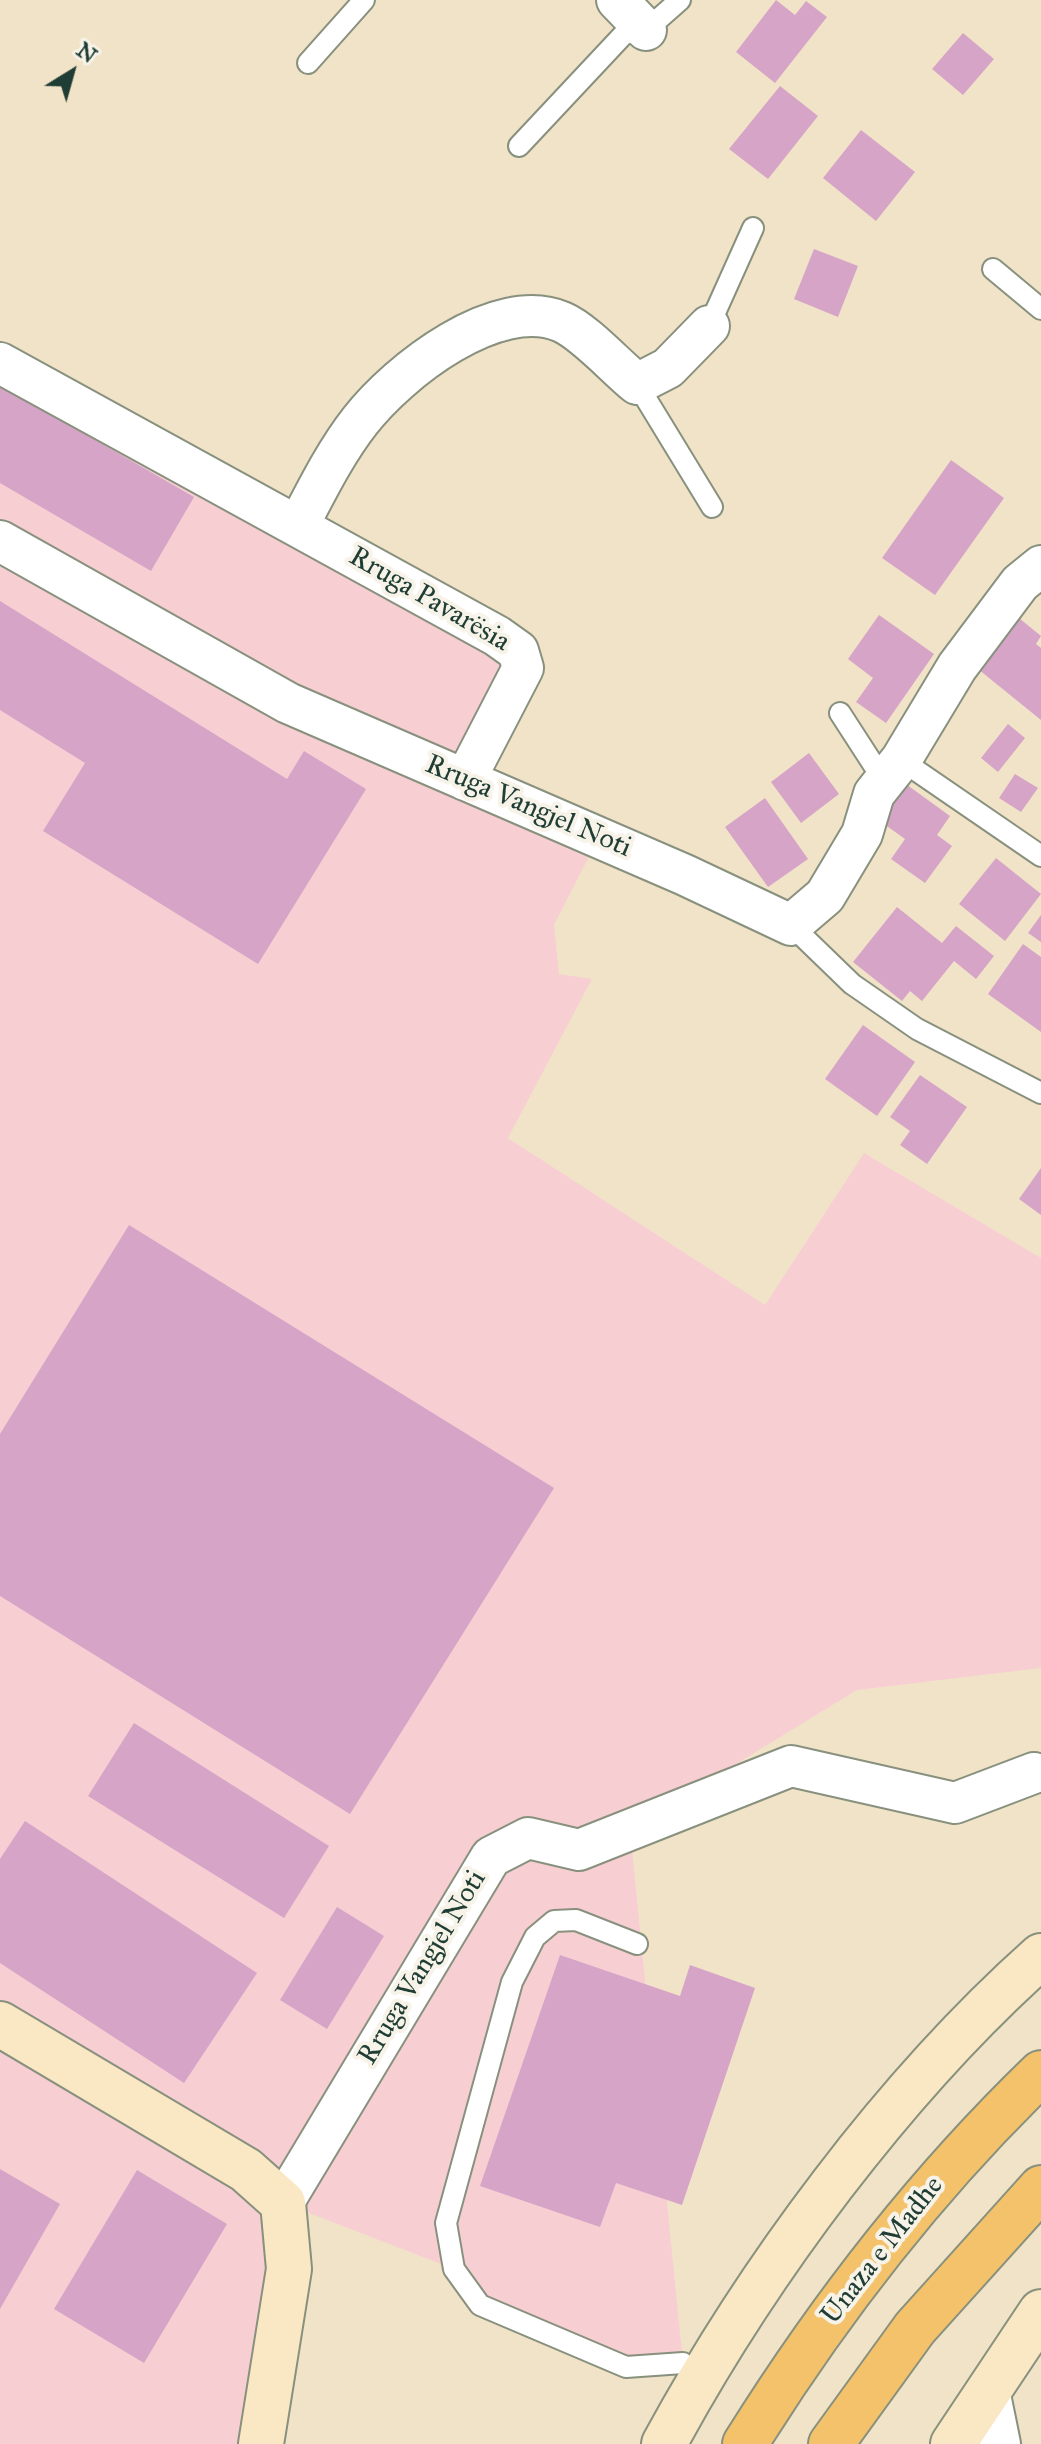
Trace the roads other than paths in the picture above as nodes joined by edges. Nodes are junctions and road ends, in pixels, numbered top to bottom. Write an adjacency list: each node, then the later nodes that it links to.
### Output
1 (364, 0): 5 (lane)
2 (617, 0): 4 (street)
3 (680, 0): 4 (lane)
4 (646, 30): 6 (lane)
5 (308, 63)
6 (519, 146)
7 (753, 228): 10 (lane)
8 (993, 269): 9 (lane)
9 (1041, 309)
10 (709, 326): 12 (street)
11 (0, 363): 14 (street, Rruga Pavarësia)
12 (637, 384): 13 (lane); 14 (street)
13 (712, 507)
14 (298, 526): 19 (street, Rruga Pavarësia)
15 (0, 541): 19 (street, Rruga Vangjel Noti)
16 (1041, 566): 18 (street)
17 (840, 713): 18 (lane)
18 (893, 770): 20 (lane); 21 (street)
19 (465, 780): 21 (street, Rruga Vangjel Noti)
20 (1041, 856)
21 (791, 925): 22 (lane, Rruga Vangjel Noti)
22 (1041, 1093)
23 (1037, 1773): 29 (street, Rruga Vangjel Noti)
24 (637, 1944): 31 (lane)
25 (1041, 1956): 34 (main road)
26 (0, 2024): 29 (main road)
27 (1041, 2073): 35 (highway, Unaza e Madhe)
28 (1041, 2188): 36 (highway)
29 (283, 2203): 33 (main road)
30 (1041, 2312): 32 (main road)
31 (683, 2363)
32 (989, 2390): 37 (main road); 38 (street)
33 (261, 2444)
34 (664, 2444)
35 (745, 2444)
36 (831, 2444)
37 (953, 2444)
38 (1000, 2444)

